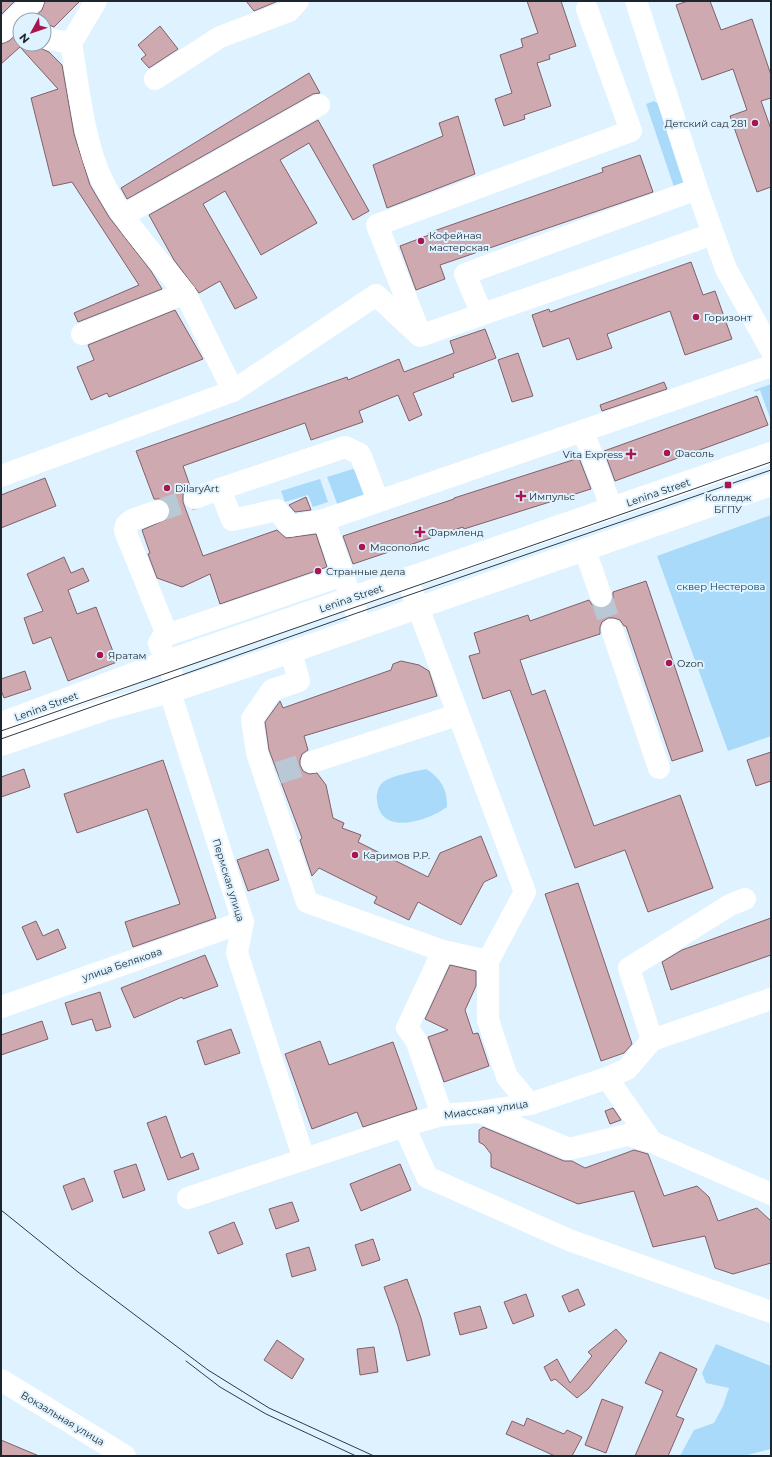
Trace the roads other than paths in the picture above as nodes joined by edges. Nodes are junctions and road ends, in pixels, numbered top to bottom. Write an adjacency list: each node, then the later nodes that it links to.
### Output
1 (96, 1): 8 (street)
2 (298, 1): 9 (street)
3 (636, 1): 11 (street)
4 (587, 9): 17 (street)
5 (29, 11): 6 (street)
6 (1, 32)
7 (52, 40): 8 (street)
8 (70, 43): 12 (street)
9 (155, 79)
10 (319, 105): 12 (street)
11 (697, 189): 13 (street); 15 (street)
12 (124, 215): 14 (street)
13 (713, 234): 15 (street); 18 (street)
14 (184, 293): 16 (street); 20 (street)
15 (482, 314): 17 (street)
16 (82, 334)
17 (420, 336): 20 (street)
18 (771, 350)
19 (771, 366): 21 (street)
20 (233, 391): 23 (street)
21 (583, 431): 26 (street); 28 (street)
22 (771, 453): 33 (street, Lenina Street)
23 (1, 476)
24 (771, 485): 31 (street)
25 (220, 489): 27 (street); 28 (street); 30 (street)
26 (607, 496)
27 (195, 498)
28 (378, 501): 30 (street)
29 (158, 511): 39 (street)
30 (324, 520): 32 (street)
31 (585, 550): 34 (street); 36 (street)
32 (343, 575): 35 (street); 39 (street)
33 (407, 578): 35 (street, Lenina Street); 36 (street)
34 (601, 596)
35 (351, 598): 37 (street); 41 (street, Lenina Street)
36 (419, 608): 37 (street); 43 (street)
37 (362, 628): 40 (street)
38 (612, 630): 47 (street)
39 (164, 636): 41 (street, Пермская улица)
40 (291, 652): 42 (street); 50 (street)
41 (167, 662): 42 (street, Пермская улица); 44 (street, Lenina Street)
42 (174, 690): 45 (street); 49 (street, Пермская улица)
43 (457, 715): 46 (street); 51 (street)
44 (1, 723)
45 (1, 745)
46 (312, 762)
47 (659, 768)
48 (745, 899): 54 (street)
49 (243, 922): 53 (street, улица Белякова); 61 (street, Пермская улица)
50 (443, 951): 51 (street); 58 (street)
51 (488, 961): 56 (street)
52 (771, 999): 54 (street)
53 (1, 1007)
54 (652, 1040): 55 (street, Миасская улица)
55 (607, 1078): 56 (street, Миасская улица); 60 (street)
56 (530, 1104): 57 (street, Миасская улица)
57 (480, 1112): 58 (street, Миасская улица); 60 (street)
58 (442, 1115): 59 (street, Миасская улица)
59 (404, 1126): 61 (street, Миасская улица); 64 (street)
60 (652, 1142): 62 (street)
61 (304, 1159): 63 (street, Миасская улица)
62 (771, 1194)
63 (188, 1198)
64 (771, 1312)
65 (1, 1380): 66 (street, Вокзальная улица)
66 (125, 1456)

